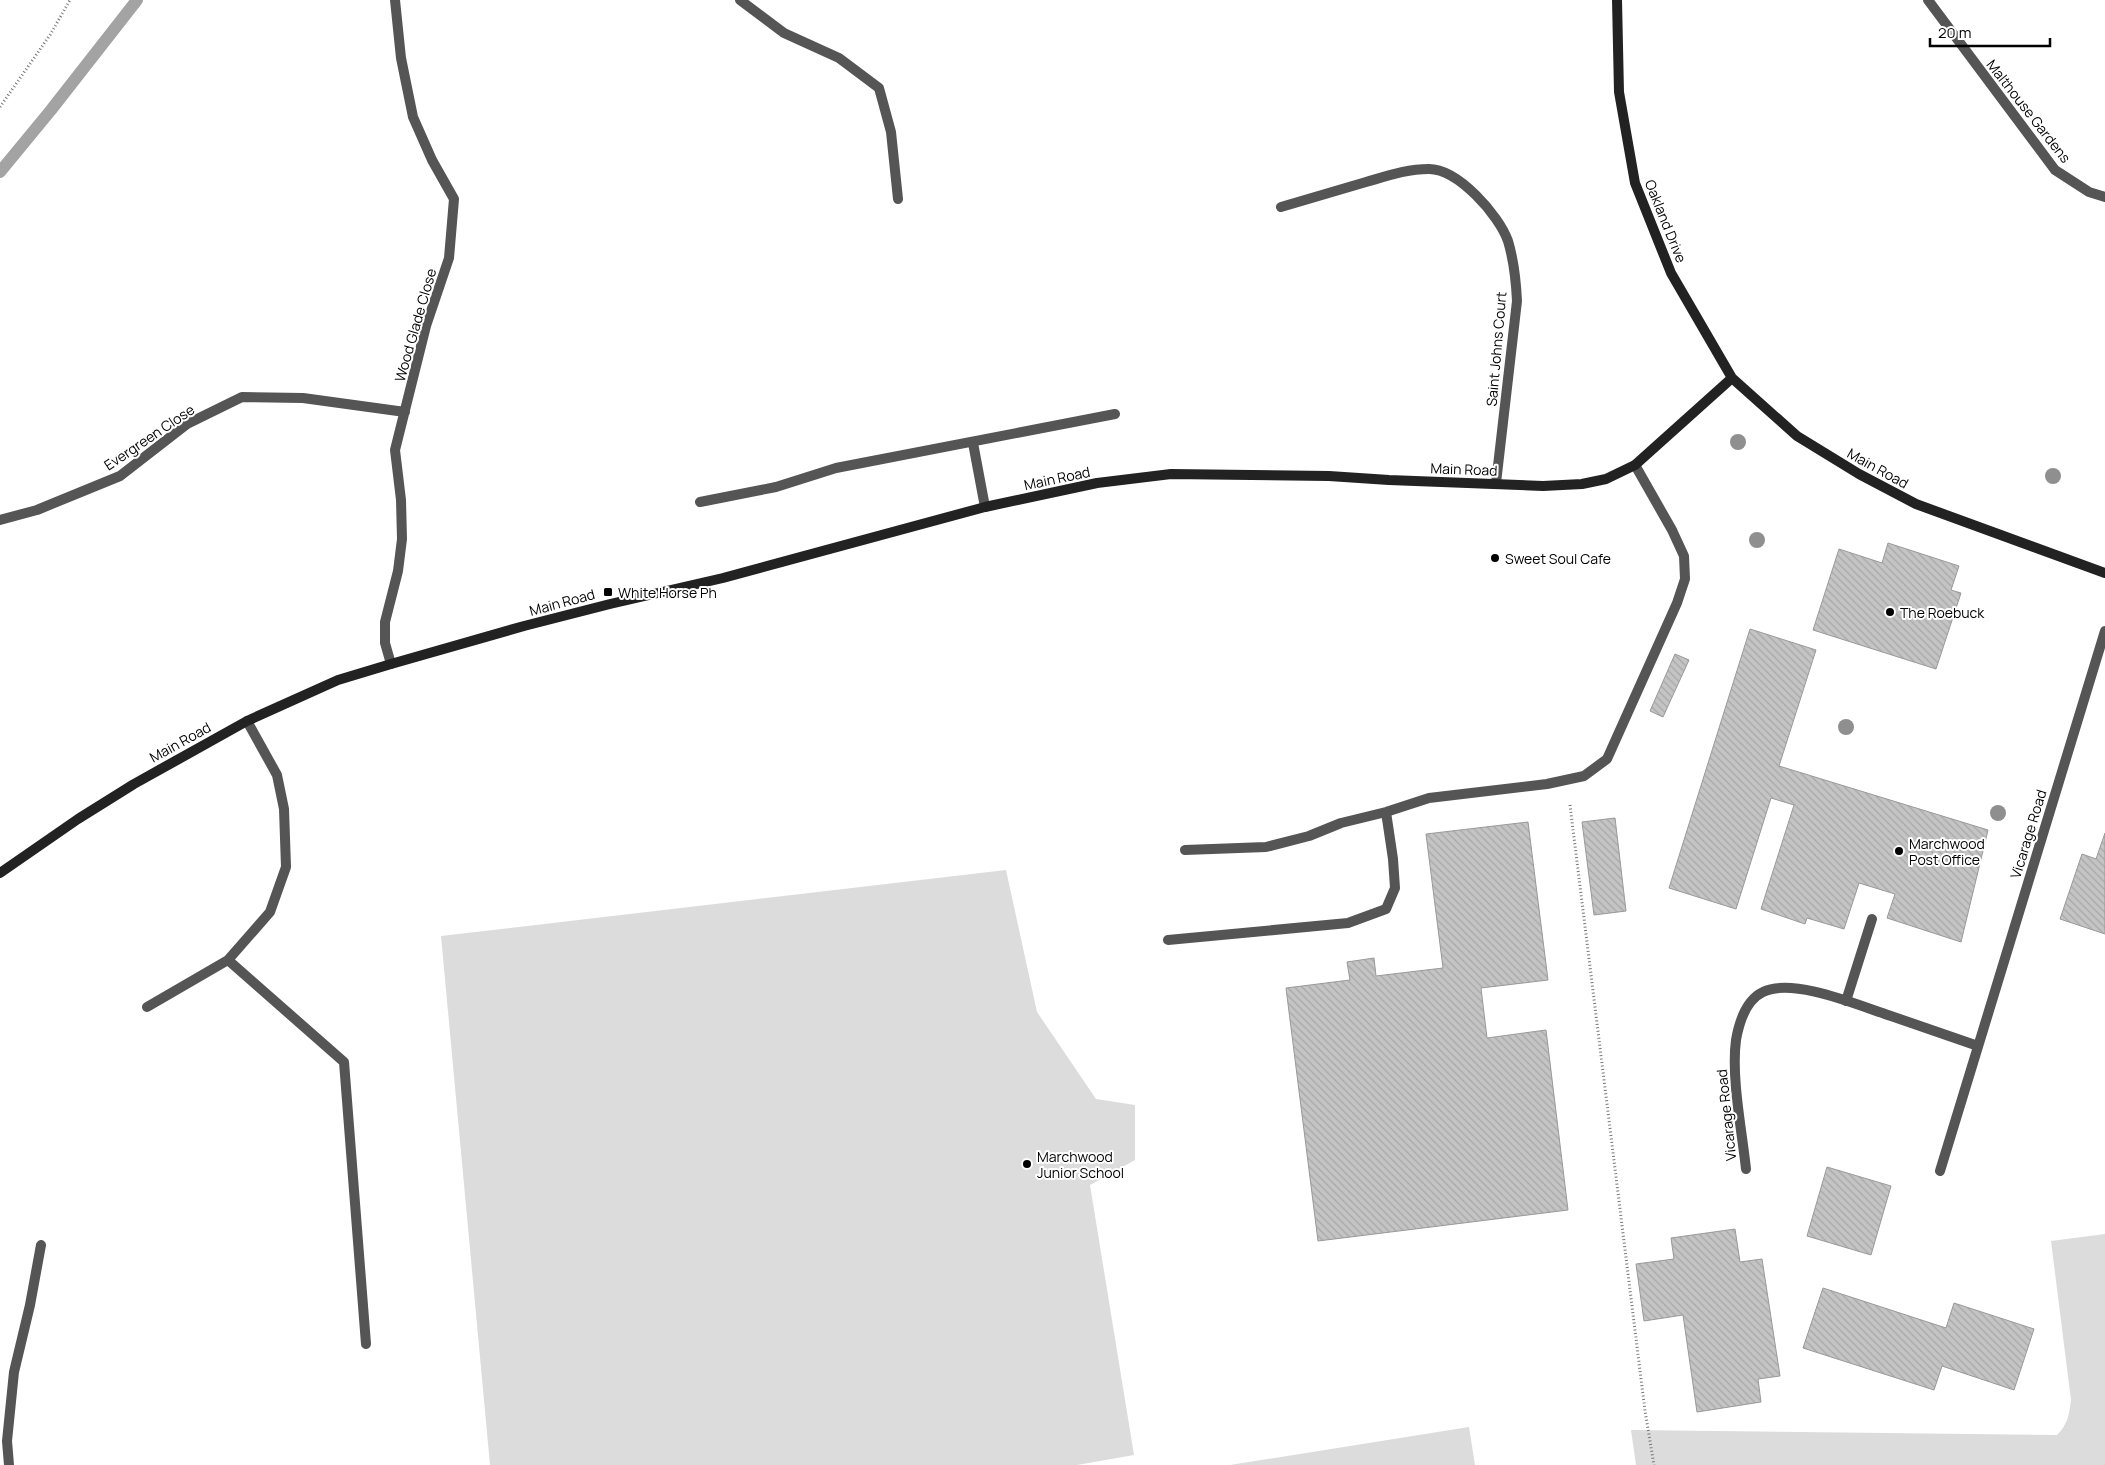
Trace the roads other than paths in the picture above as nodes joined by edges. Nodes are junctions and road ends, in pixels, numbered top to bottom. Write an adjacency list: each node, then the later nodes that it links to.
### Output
1 (396, 0): 9 (street, Wood Glade Close)
2 (740, 0): 6 (street)
3 (1618, 0): 8 (street, Oakland Drive)
4 (1928, 0): 5 (street, Malthouse Gardens)
5 (2105, 196)
6 (898, 199)
7 (1281, 207): 13 (street, Saint Johns Court)
8 (1732, 378): 12 (street, Main Road); 17 (street, Main Road)
9 (405, 412): 16 (street, Evergreen Close); 19 (street, Wood Glade Close)
10 (1115, 414): 11 (street)
11 (973, 443): 14 (street); 15 (street)
12 (1634, 465): 13 (street, Main Road); 21 (street)
13 (1496, 484): 15 (street, Main Road)
14 (700, 502)
15 (985, 507): 19 (street, Main Road)
16 (0, 520)
17 (2105, 573)
18 (2105, 631): 29 (street, Vicarage Road)
19 (391, 664): 20 (street, Main Road)
20 (247, 721): 23 (street, Main Road); 26 (street)
21 (1386, 812): 22 (street); 25 (street)
22 (1185, 850)
23 (0, 873)
24 (1872, 919): 27 (street)
25 (1168, 940)
26 (228, 960): 28 (street); 33 (street)
27 (1846, 1001): 29 (street, Vicarage Road); 30 (street, Vicarage Road)
28 (147, 1007)
29 (1978, 1046): 31 (street, Vicarage Road)
30 (1746, 1169)
31 (1940, 1171)
32 (41, 1245): 34 (street)
33 (366, 1344)
34 (9, 1465)

